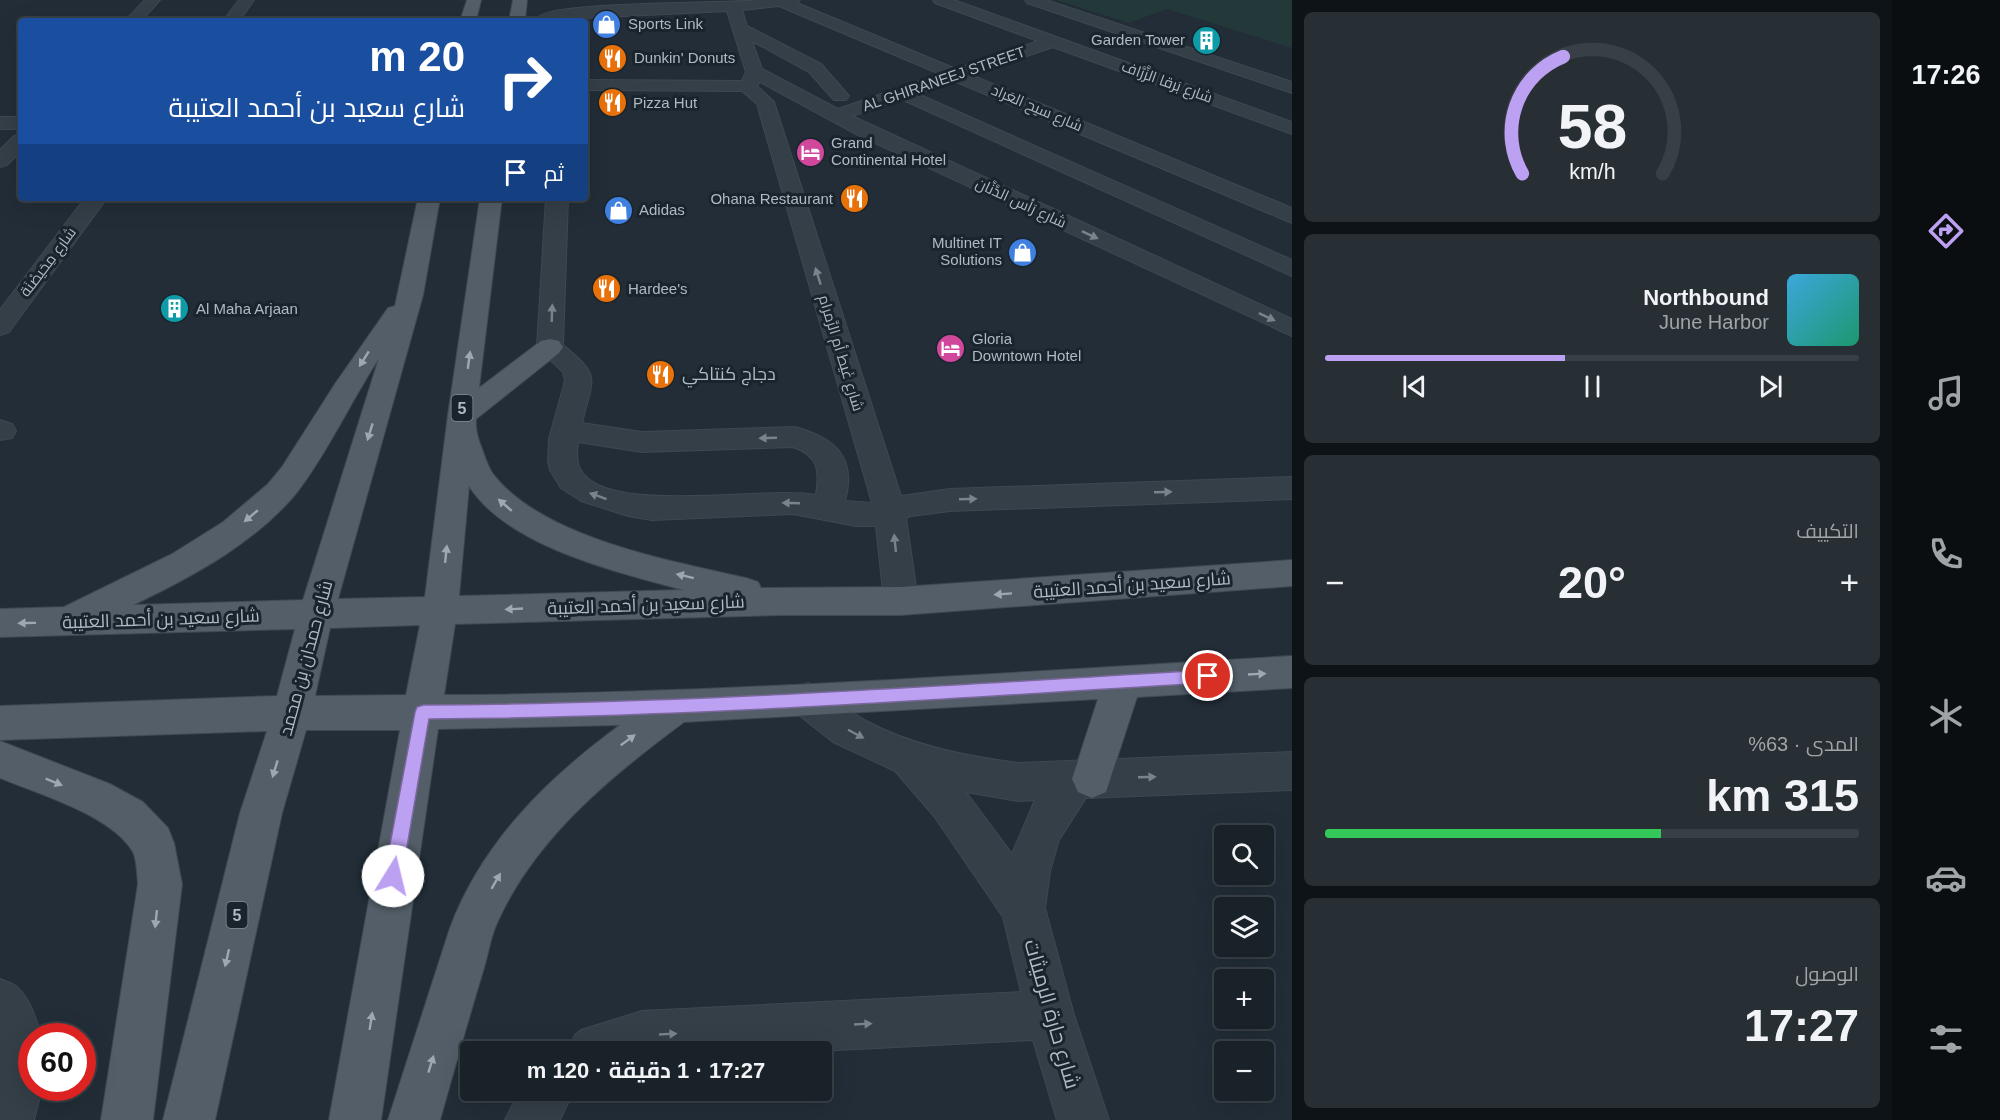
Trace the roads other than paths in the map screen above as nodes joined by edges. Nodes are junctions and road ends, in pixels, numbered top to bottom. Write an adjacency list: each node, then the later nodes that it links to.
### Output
1 (153, 0): 12 (street)
2 (247, 0): 13 (street)
3 (474, 0): 14 (main road)
4 (520, 0): 15 (main road)
5 (940, 0): 20 (street, شارع بَرقا الزَّرَّاف)
6 (1032, 0): 26 (street)
7 (562, 1): 11 (street); 16 (street)
8 (787, 1): 10 (street); 23 (street, شارع سيح العَراد)
9 (733, 6): 10 (street); 11 (street); 19 (street, شارع غَيط أم الرَّمرام)
10 (755, 6): 18 (street)
11 (599, 11): 17 (street)
12 (136, 18)
13 (233, 18)
14 (469, 18)
15 (517, 18)
16 (545, 18)
17 (550, 18)
18 (765, 20)
19 (739, 28): 24 (street, شارع غَيط أم الرَّمرام); 29 (street)
20 (1054, 41): 23 (street, AL GHIRANEEJ STREET); 33 (street, شارع بَرقا الزَّرَّاف)
21 (879, 60): 22 (street)
22 (917, 68)
23 (957, 74): 27 (street, AL GHIRANEEJ STREET); 40 (street, شارع سيح العَراد)
24 (750, 79): 25 (street); 28 (street, شارع رَأس الدَّنَّان); 30 (street, شارع غَيط أم الرَّمرام)
25 (588, 85)
26 (1292, 88)
27 (902, 93): 29 (street, AL GHIRANEEJ STREET); 41 (street)
28 (806, 101): 29 (street, شارع رَأس الدَّنَّان); 30 (street)
29 (838, 106): 44 (street, شارع رَأس الدَّنَّان, one-way to 44)
30 (766, 108): 50 (street, شارع غَيط أم الرَّمرام, one-way to 30)
31 (0, 123): 32 (street)
32 (18, 123)
33 (1292, 128)
34 (18, 143): 35 (street)
35 (0, 161)
36 (94, 201): 43 (street, شارع مِحَيصْنَة)
37 (428, 201): 42 (main road, شارع حمدان بن محمد / 5)
38 (491, 201): 46 (main road, 5, one-way to 38)
39 (557, 201): 45 (street, one-way to 39)
40 (1292, 216)
41 (1292, 269)
42 (411, 295): 55 (main road, شارع حمدان بن محمد / 5, one-way to 55); 56 (main road, one-way to 56)
43 (2, 321)
44 (1292, 328)
45 (550, 347): 46 (main road); 47 (street)
46 (461, 420): 52 (main road, one-way to 46); 54 (main road, 5, one-way to 46)
47 (566, 430): 49 (street, one-way to 47); 49 (street, one-way to 47)
48 (1292, 488): 50 (street, one-way to 48)
49 (827, 508): 50 (street)
50 (890, 512): 53 (street, شارع غَيط أم الرَّمرام, one-way to 50)
51 (1292, 573): 53 (main road, شارع سعيد بن أحمد العتيبة, one-way to 53)
52 (783, 601): 53 (main road, شارع سعيد بن أحمد العتيبة); 54 (main road, شارع سعيد بن أحمد العتيبة, one-way to 54)
53 (901, 602)
54 (440, 612): 55 (main road, شارع سعيد بن أحمد العتيبة); 63 (main road, 5)
55 (316, 615): 56 (main road, شارع سعيد بن أحمد العتيبة); 62 (main road, شارع حمدان بن محمد / 5)
56 (62, 622): 57 (main road, شارع سعيد بن أحمد العتيبة, one-way to 57)
57 (0, 623)
58 (1292, 672): 59 (main road, one-way to 58)
59 (1123, 681): 60 (main road); 68 (main road)
60 (808, 700): 61 (main road); 65 (street, one-way to 65)
61 (678, 705): 63 (main road); 78 (main road, one-way to 61)
62 (292, 712): 63 (main road); 64 (main road); 76 (main road, شارع حمدان بن محمد / 5, one-way to 76)
63 (423, 712): 77 (main road, 5, one-way to 63)
64 (0, 723)
65 (909, 758): 68 (street); 69 (street, شارع حارة الرميثات)
66 (0, 759): 75 (main road, one-way to 75)
67 (1292, 771): 68 (street, one-way to 67)
68 (1084, 780): 69 (street, شارع حارة الرميثات)
69 (1023, 908): 71 (street, شارع حارة الرميثات)
70 (3, 1016): 74 (street)
71 (1050, 1016): 72 (street, one-way to 71); 80 (street, شارع حارة الرميثات)
72 (620, 1041)
73 (542, 1101): 79 (street)
74 (8, 1120)
75 (127, 1120)
76 (189, 1120)
77 (355, 1120)
78 (414, 1120)
79 (531, 1120)
80 (1083, 1120)

